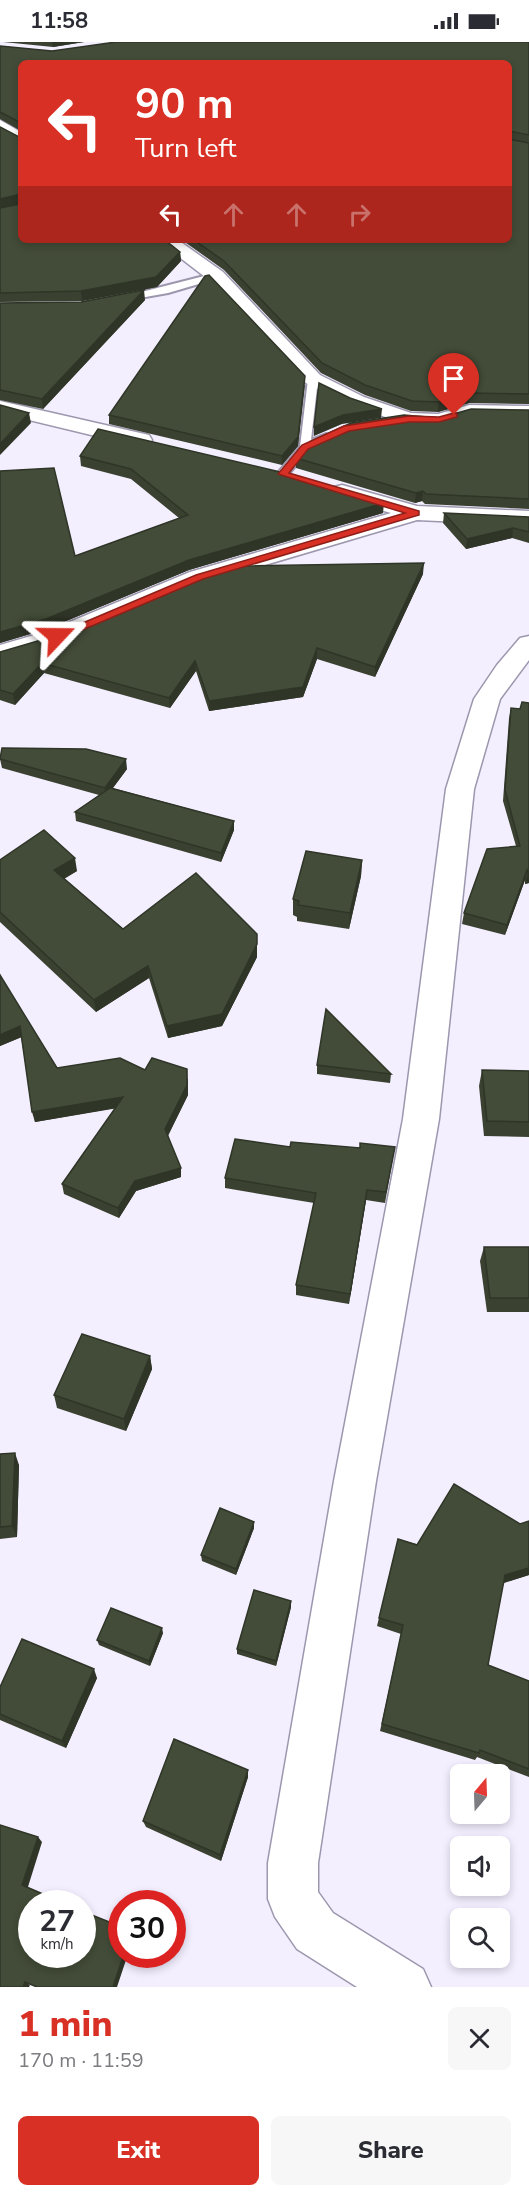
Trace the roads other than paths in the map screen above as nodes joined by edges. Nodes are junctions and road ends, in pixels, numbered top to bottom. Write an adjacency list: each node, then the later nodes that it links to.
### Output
1 (0, 125): 2 (street)
2 (18, 137)
3 (170, 243): 4 (street)
4 (216, 276): 5 (lane); 6 (street)
5 (115, 300)
6 (313, 379): 8 (street); 11 (lane)
7 (0, 407): 10 (street)
8 (529, 412)
9 (337, 433): 11 (lane)
10 (167, 446)
11 (305, 447): 13 (lane)
12 (260, 468): 13 (street)
13 (283, 474): 14 (street)
14 (305, 481)
15 (327, 487): 16 (street)
16 (416, 513): 17 (street); 19 (street)
17 (529, 518)
18 (529, 644): 20 (street)
19 (0, 653)
20 (405, 1987)

